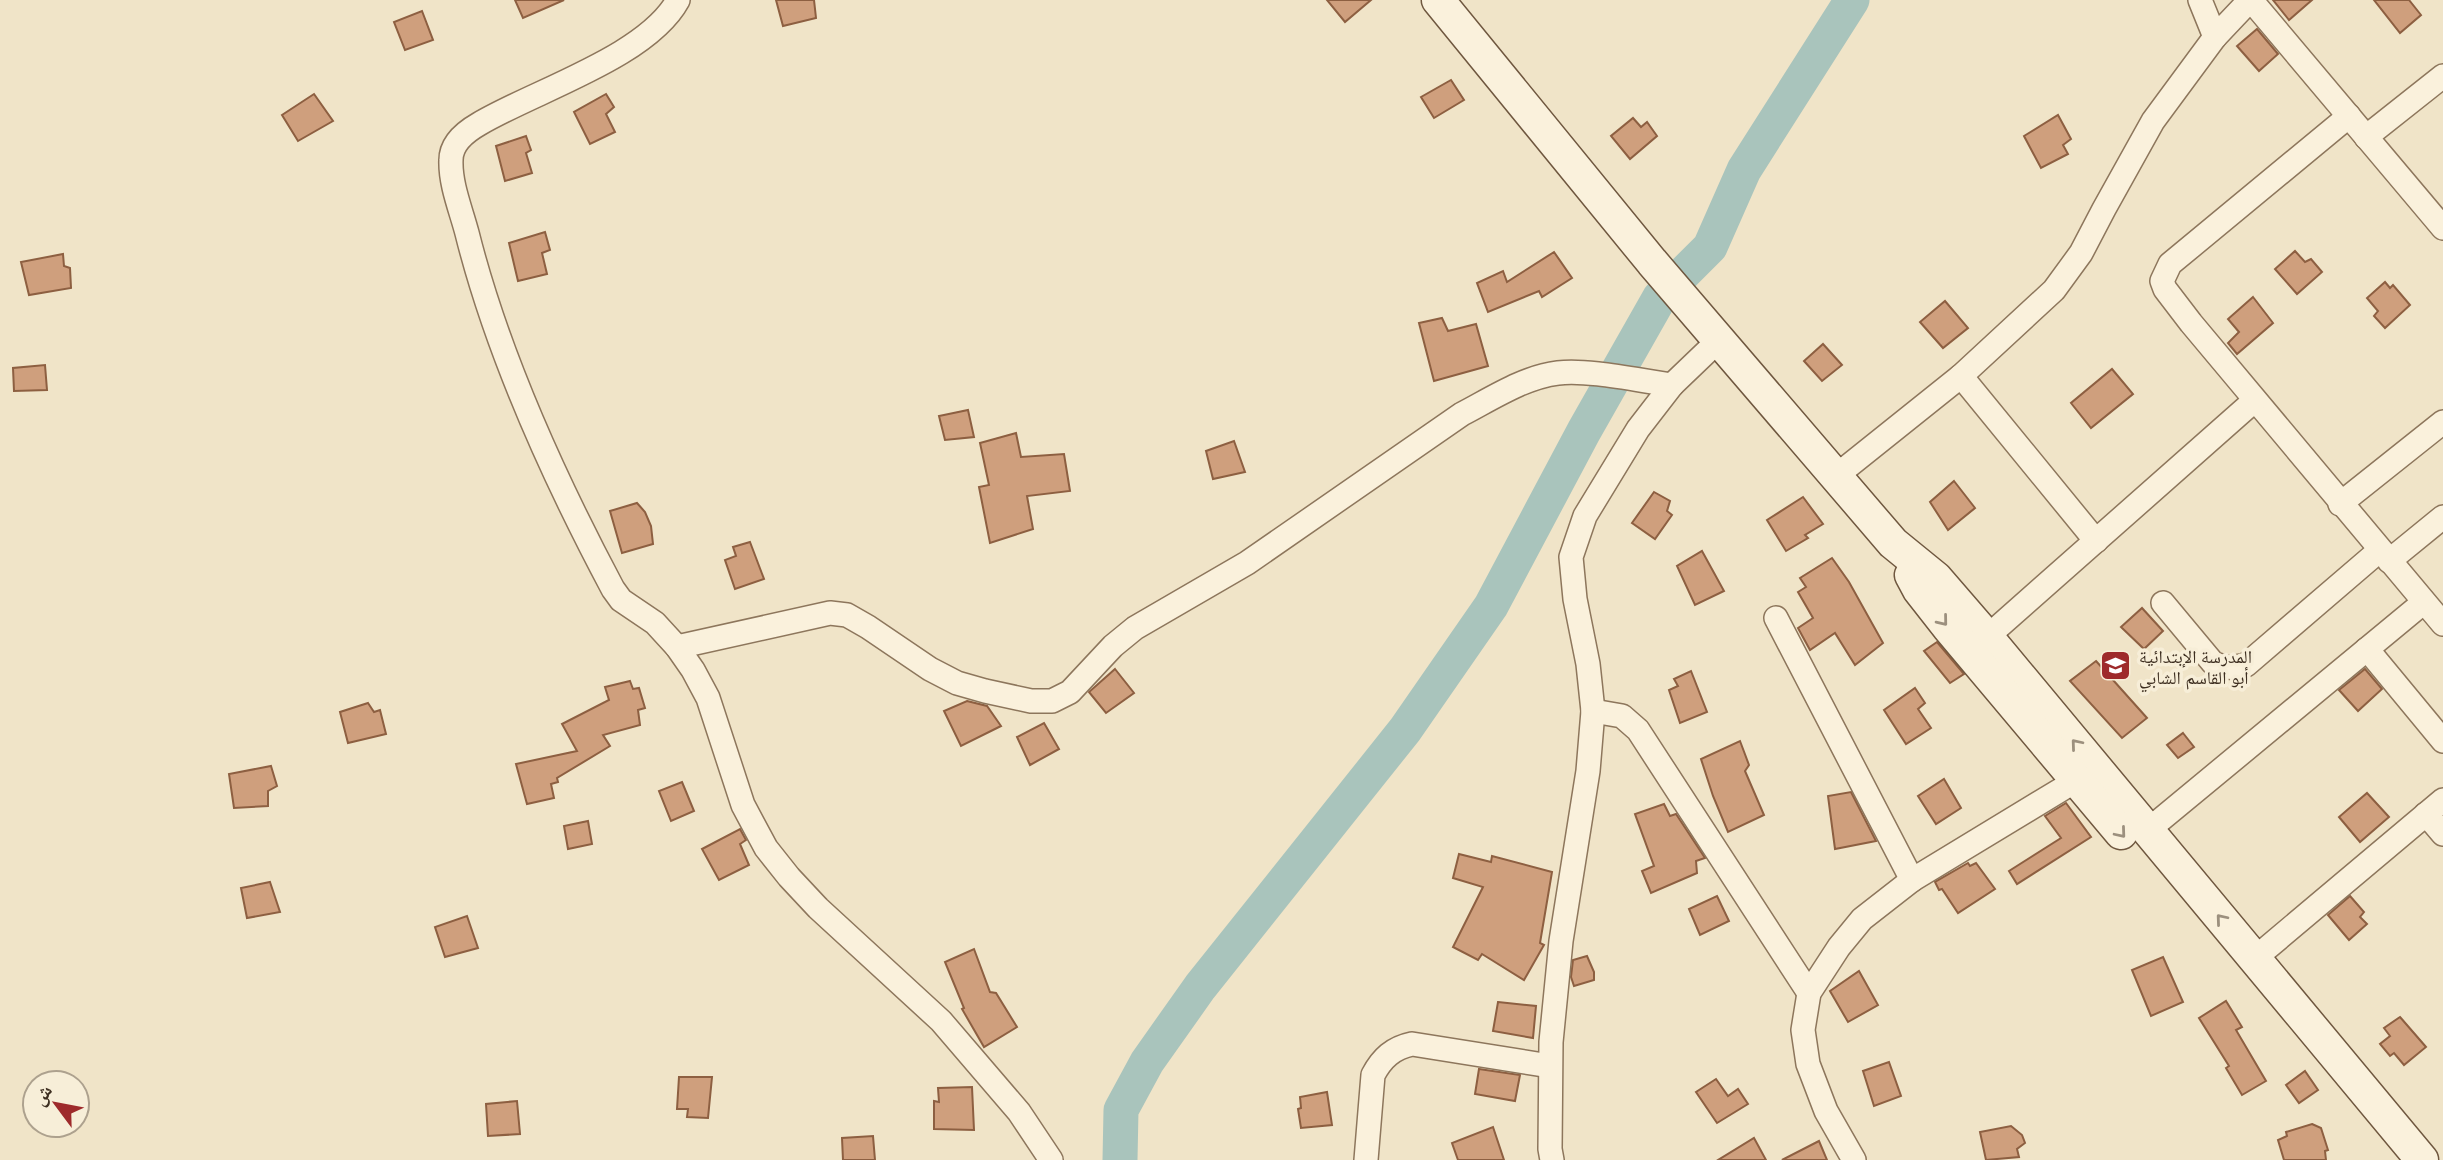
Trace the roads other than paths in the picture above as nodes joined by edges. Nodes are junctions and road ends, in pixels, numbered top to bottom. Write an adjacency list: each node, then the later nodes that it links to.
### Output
1 (678, 0): 26 (street)
2 (1438, 0): 10 (main road)
3 (2200, 0): 5 (street)
4 (2250, 0): 5 (street); 7 (street)
5 (2215, 37): 11 (street)
6 (2443, 76): 8 (street)
7 (2349, 116): 8 (street); 13 (street)
8 (2366, 137): 9 (street)
9 (2443, 228)
10 (1719, 340): 12 (street); 15 (main road)
11 (1961, 376): 15 (street); 18 (street)
12 (1672, 385): 26 (street); 28 (street)
13 (2255, 400): 16 (street); 18 (street)
14 (2443, 422): 16 (street)
15 (1836, 476): 19 (main road)
16 (2340, 503): 20 (street)
17 (2443, 517): 20 (street)
18 (2096, 541): 25 (street)
19 (1893, 543): 25 (main road); 30 (main road, one-way to 30)
20 (2385, 555): 21 (street); 22 (street)
21 (2424, 602): 24 (street); 27 (street)
22 (2163, 603)
23 (1776, 618): 34 (street)
24 (2443, 624)
25 (1987, 637): 32 (main road, one-way to 25)
26 (677, 647): 38 (street)
27 (2367, 649): 29 (street); 32 (street)
28 (1593, 711): 36 (street); 37 (street)
29 (2443, 741)
30 (2077, 780): 34 (street); 42 (main road, one-way to 42)
31 (2435, 807): 33 (street); 35 (street)
32 (2147, 831): 35 (main road, one-way to 32)
33 (2443, 834)
34 (1912, 880): 36 (street)
35 (2254, 959): 43 (main road)
36 (1809, 993): 41 (street)
37 (1550, 1066): 39 (street); 40 (street)
38 (1051, 1160)
39 (1366, 1160)
40 (1552, 1160)
41 (1854, 1160)
42 (2396, 1160)
43 (2422, 1160)

